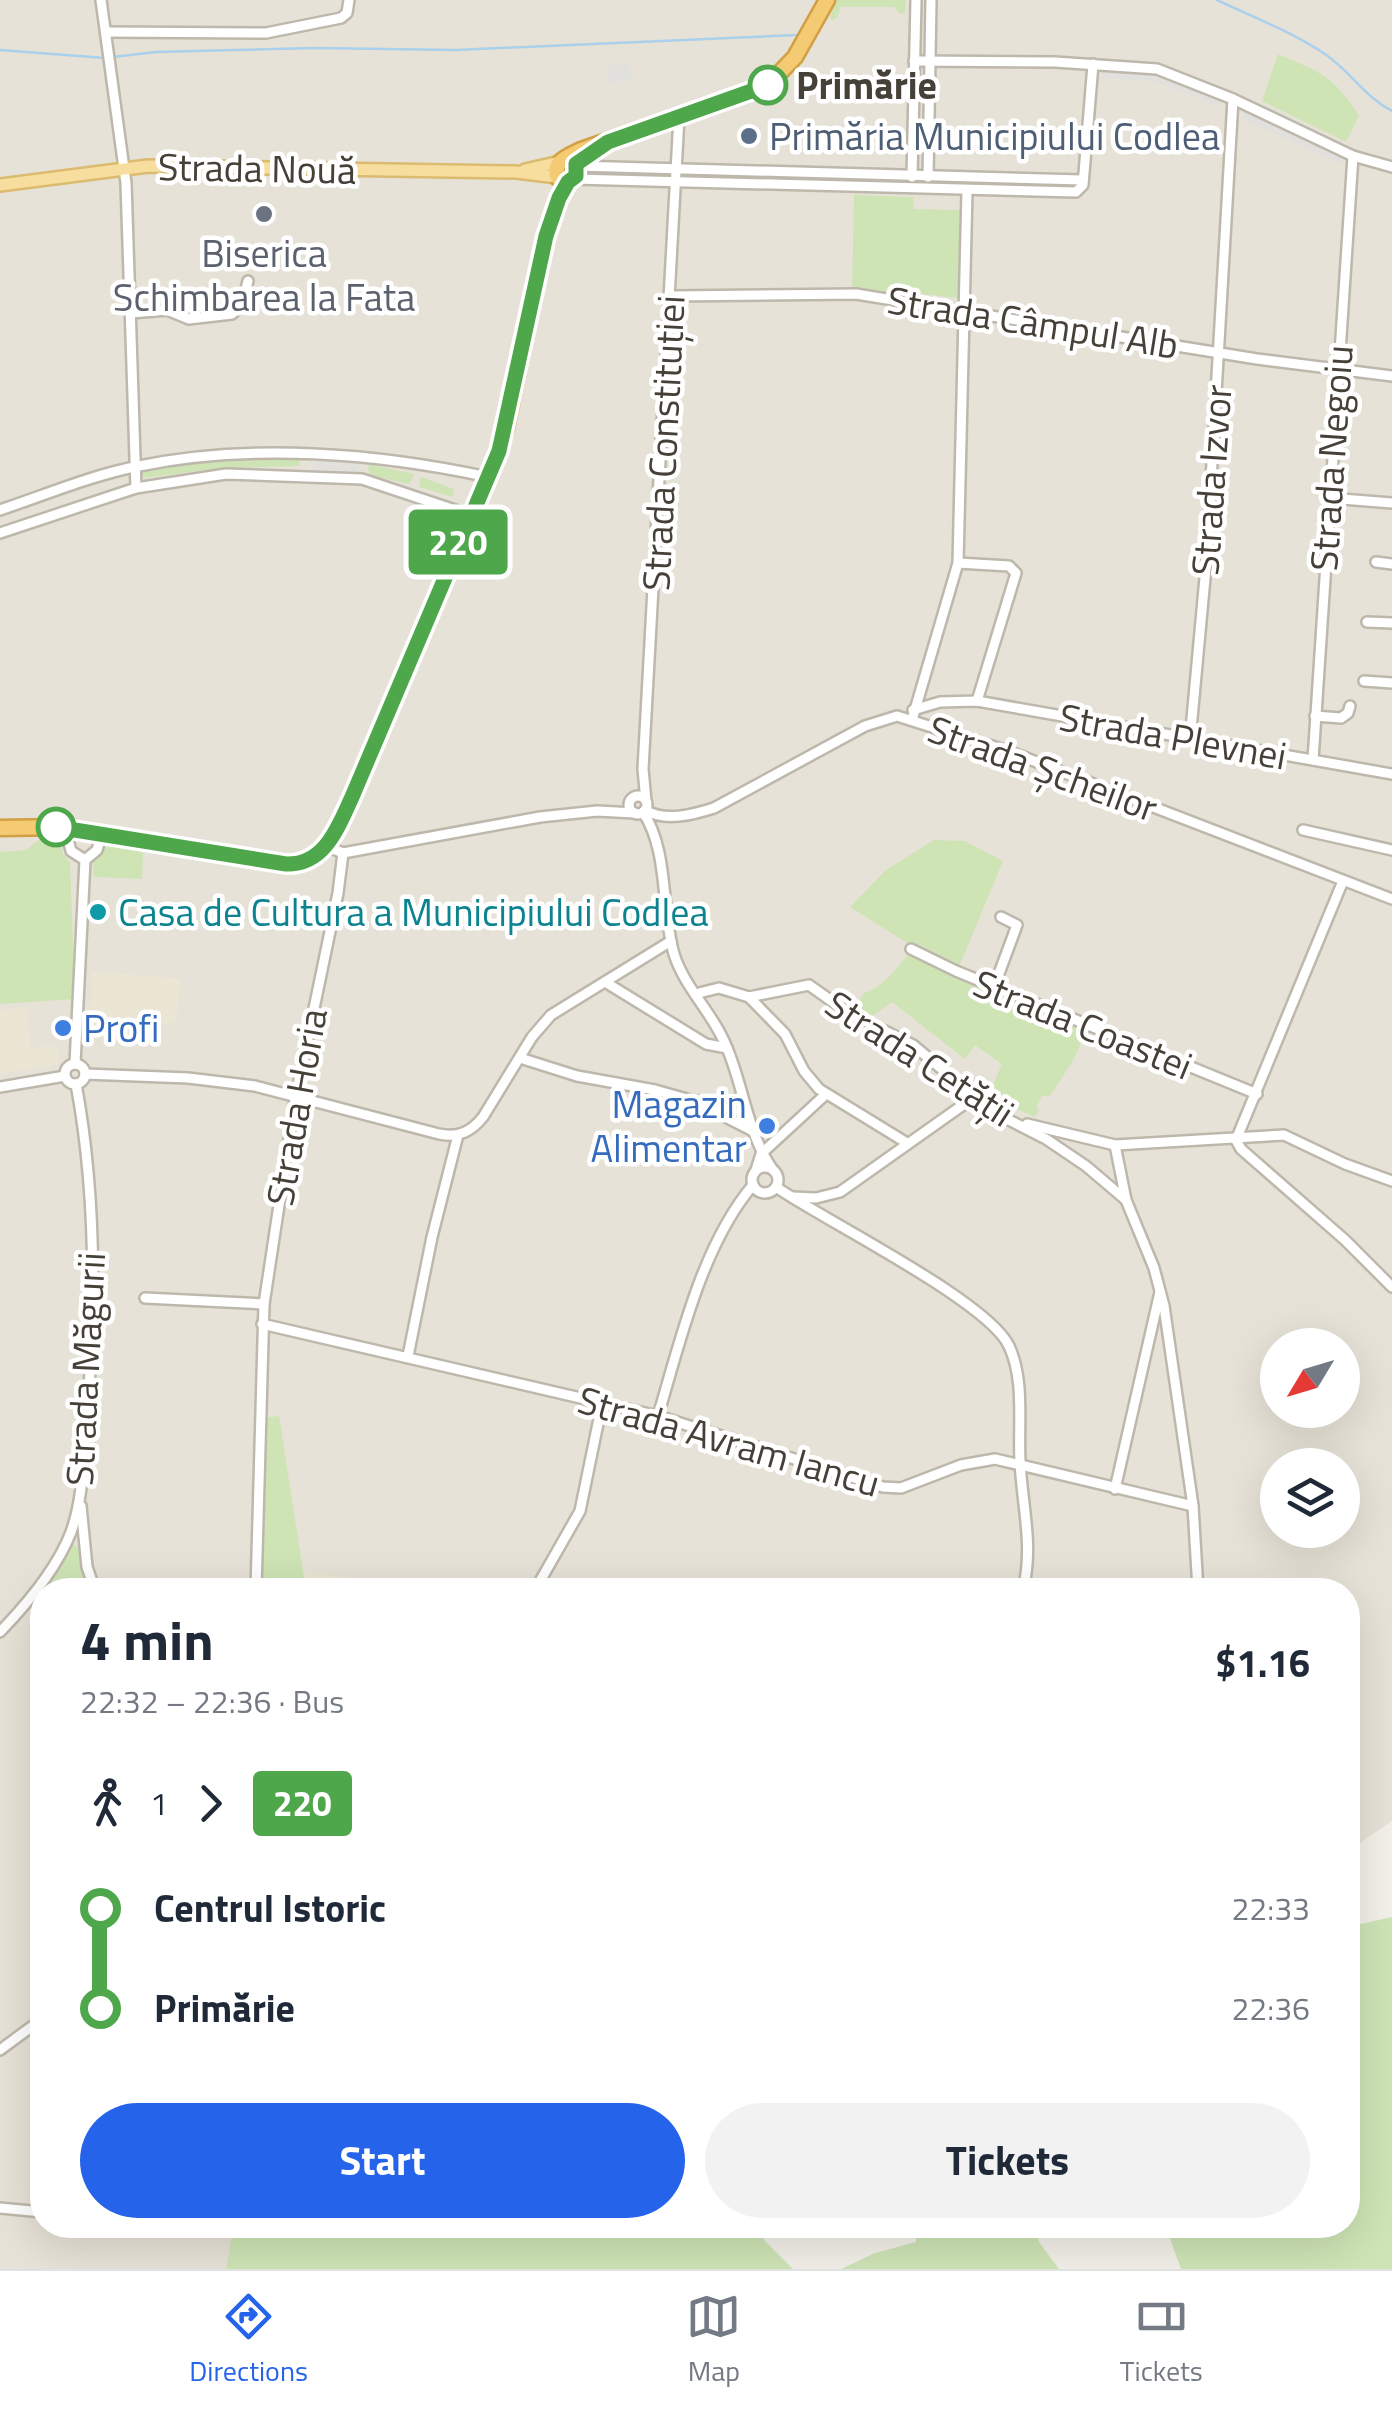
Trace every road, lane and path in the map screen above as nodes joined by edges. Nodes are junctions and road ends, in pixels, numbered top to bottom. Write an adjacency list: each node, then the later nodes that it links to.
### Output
1 (101, 0): 6 (street)
2 (349, 0): 6 (street)
3 (827, 0): 11 (highway)
4 (916, 0): 7 (street)
5 (930, 0): 8 (street)
6 (106, 32): 14 (street)
7 (914, 61): 8 (street); 17 (street)
8 (930, 61): 9 (street); 18 (street)
9 (1093, 64): 10 (street); 19 (street)
10 (1233, 99): 12 (street); 29 (street, Strada Izvor)
11 (679, 117): 15 (street, Strada Constituției); 16 (highway)
12 (1353, 156): 13 (street); 30 (street, Strada Negoiu)
13 (1392, 167)
14 (124, 168): 16 (main road, Strada Nouă); 21 (main road, Strada Nouă); 28 (street)
15 (677, 168): 16 (street); 17 (street); 20 (street, Strada Constituției)
16 (567, 171): 20 (street); 36 (highway)
17 (912, 174): 18 (street); 22 (street)
18 (928, 175): 19 (street); 23 (street)
19 (1083, 180): 24 (street)
20 (677, 182): 22 (street); 26 (street, Strada Constituției)
21 (0, 185)
22 (912, 189): 23 (street)
23 (928, 190): 24 (street)
24 (967, 190): 27 (street)
25 (248, 281): 28 (street)
26 (672, 296): 27 (street, Strada Câmpul Alb); 58 (street, Strada Constituției)
27 (965, 309): 29 (street, Strada Câmpul Alb); 45 (street)
28 (131, 313): 34 (street)
29 (1219, 353): 30 (street, Strada Câmpul Alb); 56 (street, Strada Izvor)
30 (1336, 369): 31 (street, Strada Câmpul Alb); 39 (street, Strada Negoiu)
31 (1392, 376)
32 (310, 455): 33 (street); 34 (street); 35 (street)
33 (365, 459): 36 (street); 37 (street)
34 (134, 466): 38 (street); 41 (street)
35 (309, 476): 37 (street); 38 (street)
36 (488, 476): 42 (highway)
37 (362, 480): 42 (street)
38 (136, 488): 43 (street)
39 (1329, 498): 40 (street); 55 (street, Strada Negoiu)
40 (1392, 502)
41 (0, 510)
42 (470, 515): 67 (highway)
43 (0, 532)
44 (1376, 562): 46 (street)
45 (958, 563): 51 (street); 53 (street)
46 (1392, 564)
47 (1368, 622): 48 (street)
48 (1392, 623)
49 (1364, 681): 50 (street)
50 (1392, 683)
51 (976, 700): 53 (street, Strada Plevnei); 56 (street, Strada Plevnei)
52 (1350, 706): 55 (street)
53 (913, 715): 54 (street, Strada Plevnei); 71 (street, Strada Șcheilor)
54 (897, 716): 61 (street, Strada Șcheilor)
55 (1316, 716): 57 (street, Strada Negoiu)
56 (1190, 740): 57 (street, Strada Plevnei)
57 (1313, 760): 59 (street, Strada Plevnei)
58 (644, 769): 60 (street, Strada Constituției); 61 (street, Strada Constituției)
59 (1392, 774)
60 (632, 798): 61 (street); 61 (street); 62 (street, Strada Șcheilor)
61 (642, 809): 62 (street, Strada Șcheilor); 74 (street, Strada Constituției)
62 (605, 811): 69 (street, Strada Șcheilor)
63 (0, 828): 64 (highway)
64 (65, 828): 66 (highway); 70 (street)
65 (1303, 830): 68 (street)
66 (102, 833): 67 (highway); 70 (street)
67 (326, 846): 69 (street, Strada Șcheilor)
68 (1392, 850)
69 (343, 852): 87 (street, Strada Horia)
70 (85, 860): 82 (street)
71 (1344, 881): 72 (street, Strada Șcheilor); 88 (street)
72 (1392, 899)
73 (1001, 917): 77 (street)
74 (671, 941): 76 (street); 78 (street, Strada Constituției)
75 (911, 949): 77 (street, Strada Coastei)
76 (604, 982): 80 (street); 81 (street)
77 (994, 987): 88 (street, Strada Coastei)
78 (695, 994): 79 (street, Strada Cetății); 80 (street, Strada Constituției)
79 (749, 998): 89 (street); 91 (street, Strada Cetății)
80 (727, 1048): 90 (street, Strada Constituției)
81 (520, 1058): 92 (street); 95 (street)
82 (75, 1064): 83 (street); 84 (street)
83 (85, 1074): 85 (street); 87 (street)
84 (65, 1076): 85 (street); 86 (street)
85 (76, 1084): 117 (street, Strada Măgurii)
86 (0, 1088)
87 (296, 1094): 95 (street); 110 (street, Strada Horia)
88 (1257, 1094): 96 (street)
89 (826, 1095): 97 (street); 99 (street)
90 (742, 1100): 92 (street); 94 (street, Strada Constituției)
91 (970, 1100): 93 (street, Strada Cetății); 97 (street)
92 (694, 1101): 94 (street)
93 (1015, 1121): 98 (street); 106 (street, Strada Cetății)
94 (753, 1131): 99 (street, Strada Constituției)
95 (458, 1135): 112 (street)
96 (1236, 1140): 98 (street); 102 (street); 107 (street)
97 (907, 1143): 105 (street)
98 (1115, 1146): 106 (street, Strada Cetății)
99 (762, 1154): 100 (street); 101 (street, Strada Constituției)
100 (756, 1170): 101 (street); 103 (street)
101 (772, 1170): 104 (street)
102 (1392, 1180)
103 (753, 1186): 104 (street); 114 (street)
104 (776, 1186): 105 (street)
105 (791, 1197): 115 (street)
106 (1126, 1200): 108 (street, Strada Cetății)
107 (1392, 1288)
108 (1160, 1290): 116 (street); 118 (street, Strada Cetății)
109 (145, 1298): 110 (street)
110 (264, 1304): 111 (street, Strada Horia)
111 (262, 1324): 112 (street, Strada Avram Iancu); 121 (street, Strada Horia)
112 (408, 1356): 113 (street, Strada Avram Iancu)
113 (602, 1404): 114 (street, Strada Avram Iancu); 122 (street)
114 (658, 1416): 115 (street, Strada Avram Iancu)
115 (1020, 1466): 116 (street, Strada Avram Iancu); 123 (street)
116 (1114, 1490): 118 (street, Strada Avram Iancu)
117 (80, 1493): 119 (street, Strada Măgurii); 120 (street)
118 (1193, 1506): 124 (street, Strada Cetății)
119 (43, 1578)
120 (91, 1578)
121 (256, 1578)
122 (542, 1578)
123 (1025, 1578)
124 (1197, 1578)
125 (30, 1596): 126 (street, Strada Măgurii)
126 (0, 1632)
127 (30, 2028): 128 (street)
128 (0, 2050)
129 (0, 2208): 130 (street)
130 (30, 2211)

